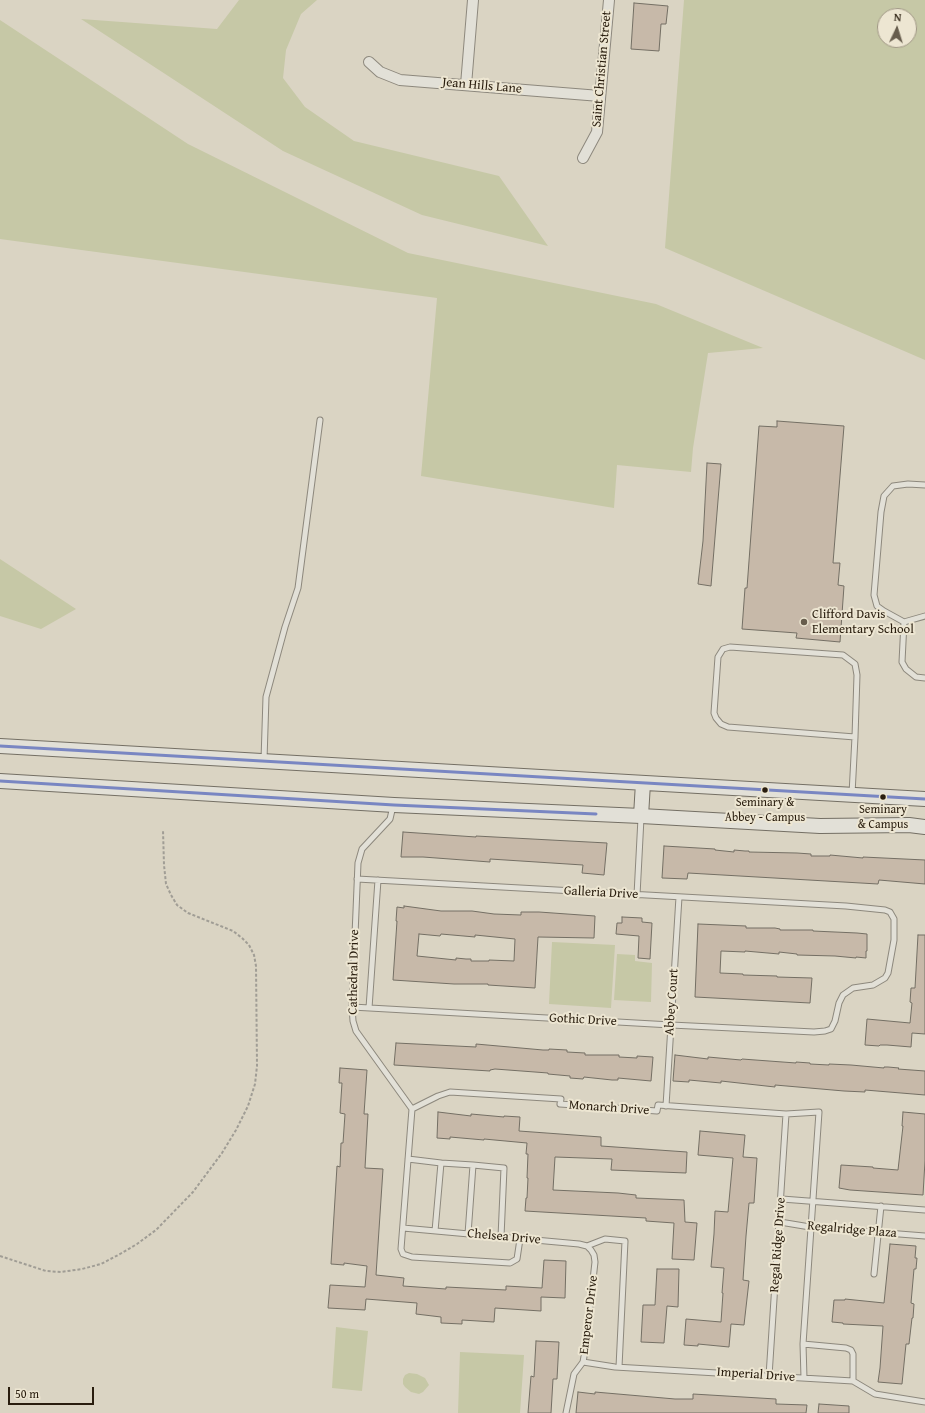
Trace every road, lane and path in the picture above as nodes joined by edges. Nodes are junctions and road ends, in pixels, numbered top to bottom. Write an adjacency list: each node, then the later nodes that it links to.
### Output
1 (473, 0): 4 (street)
2 (609, 0): 5 (street, Saint Christian Street)
3 (369, 62): 4 (street, Jean Hills Lane)
4 (466, 85): 5 (street, Jean Hills Lane)
5 (600, 96): 6 (street, Saint Christian Street)
6 (583, 158)
7 (320, 420): 14 (lane)
8 (925, 485): 10 (lane)
9 (925, 616): 10 (lane)
10 (904, 622): 11 (lane)
11 (925, 678)
12 (855, 737): 12 (lane); 17 (lane)
13 (0, 746): 14 (main road)
14 (264, 761): 16 (main road)
15 (0, 781): 19 (main road)
16 (643, 783): 17 (main road); 20 (main road)
17 (852, 795): 18 (main road)
18 (925, 799)
19 (394, 805): 20 (main road); 23 (lane, Cathedral Drive)
20 (641, 816): 21 (main road); 25 (lane)
21 (925, 827)
22 (163, 830): 51 (path)
23 (357, 879): 24 (lane, Galleria Drive); 27 (lane, Cathedral Drive)
24 (378, 880): 25 (lane, Galleria Drive); 28 (lane)
25 (637, 895): 26 (lane, Galleria Drive)
26 (679, 897): 29 (lane, Abbey Court); 30 (lane, Galleria Drive)
27 (352, 1008): 28 (lane, Gothic Drive); 32 (lane, Cathedral Drive)
28 (369, 1008): 29 (lane, Gothic Drive)
29 (671, 1025): 30 (lane, Gothic Drive); 31 (lane, Abbey Court)
30 (814, 1032)
31 (666, 1106): 32 (lane, Monarch Drive); 33 (lane, Monarch Drive)
32 (412, 1109): 34 (lane)
33 (786, 1114): 37 (lane, Regal Ridge Drive); 38 (lane, Monarch Drive)
34 (408, 1159): 35 (lane); 43 (lane)
35 (441, 1163): 36 (lane); 44 (lane)
36 (473, 1165): 46 (lane); 48 (lane)
37 (782, 1199): 38 (lane, Regalridge Plaza); 41 (lane, Regal Ridge Drive)
38 (812, 1201): 39 (lane, Regalridge Plaza); 42 (lane)
39 (881, 1206): 40 (lane, Regalridge Plaza); 45 (lane)
40 (925, 1210)
41 (780, 1222): 42 (lane, Regalridge Plaza); 56 (lane, Regal Ridge Drive)
42 (810, 1227): 45 (lane, Regalridge Plaza); 53 (lane)
43 (403, 1228): 44 (lane, Chelsea Drive); 49 (lane)
44 (435, 1231): 46 (lane, Chelsea Drive)
45 (879, 1232): 47 (lane, Regalridge Plaza); 52 (lane)
46 (468, 1234): 48 (lane, Chelsea Drive)
47 (925, 1236)
48 (501, 1237): 49 (lane, Chelsea Drive)
49 (520, 1238): 50 (lane, Chelsea Drive)
50 (587, 1246): 54 (lane, Emperor Drive); 55 (lane)
51 (0, 1256)
52 (874, 1274)
53 (803, 1344): 57 (lane); 58 (lane)
54 (583, 1362): 55 (lane, Imperial Drive); 60 (lane, Emperor Drive)
55 (619, 1367): 56 (lane, Imperial Drive)
56 (769, 1376): 57 (lane, Imperial Drive)
57 (804, 1378): 58 (lane, Imperial Drive)
58 (853, 1381): 59 (lane, Imperial Drive)
59 (925, 1402)
60 (566, 1413)

